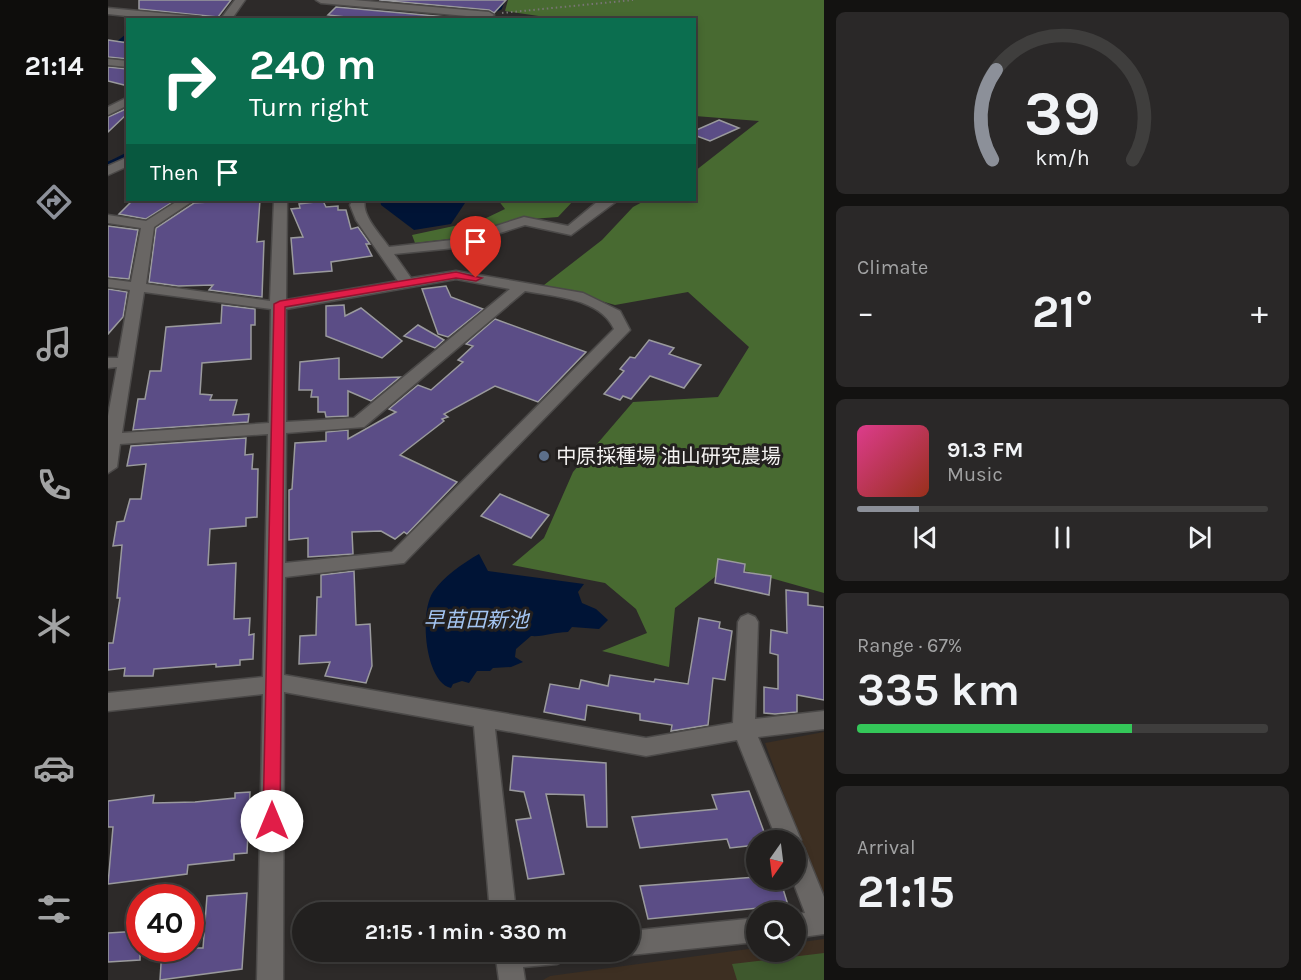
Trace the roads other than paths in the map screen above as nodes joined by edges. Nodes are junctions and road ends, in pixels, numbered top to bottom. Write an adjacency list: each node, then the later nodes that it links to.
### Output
1 (240, 0): 9 (street)
2 (321, 0): 4 (street)
3 (450, 0): 5 (street)
4 (360, 2): 5 (street)
5 (439, 10): 7 (street)
6 (108, 11): 8 (street)
7 (483, 16)
8 (180, 18)
9 (226, 18)
10 (108, 62): 11 (street)
11 (126, 64)
12 (126, 101): 13 (street)
13 (108, 113): 14 (street)
14 (126, 117)
15 (126, 162): 16 (street)
16 (108, 171)
17 (185, 201): 22 (street)
18 (280, 201): 28 (street)
19 (359, 201): 23 (street)
20 (610, 201): 23 (street)
21 (108, 219): 22 (street)
22 (148, 225): 27 (street)
23 (386, 251): 25 (street)
24 (108, 283): 27 (street)
25 (408, 284): 26 (street); 28 (street)
26 (524, 285): 31 (street); 34 (street)
27 (139, 287): 28 (street); 29 (street)
28 (280, 304): 31 (street)
29 (126, 362): 30 (street); 32 (street)
30 (108, 363)
31 (277, 428): 32 (street); 34 (street)
32 (111, 439): 33 (street)
33 (108, 467)
34 (276, 571): 36 (street)
35 (748, 622): 40 (street)
36 (273, 684): 37 (street); 38 (street); 47 (street)
37 (108, 702)
38 (489, 720): 40 (street); 43 (street)
39 (824, 720): 40 (street)
40 (744, 730): 41 (street)
41 (785, 830)
42 (806, 883): 44 (street)
43 (502, 902)
44 (806, 925)
45 (746, 931): 46 (street)
46 (640, 942)
47 (270, 980)

